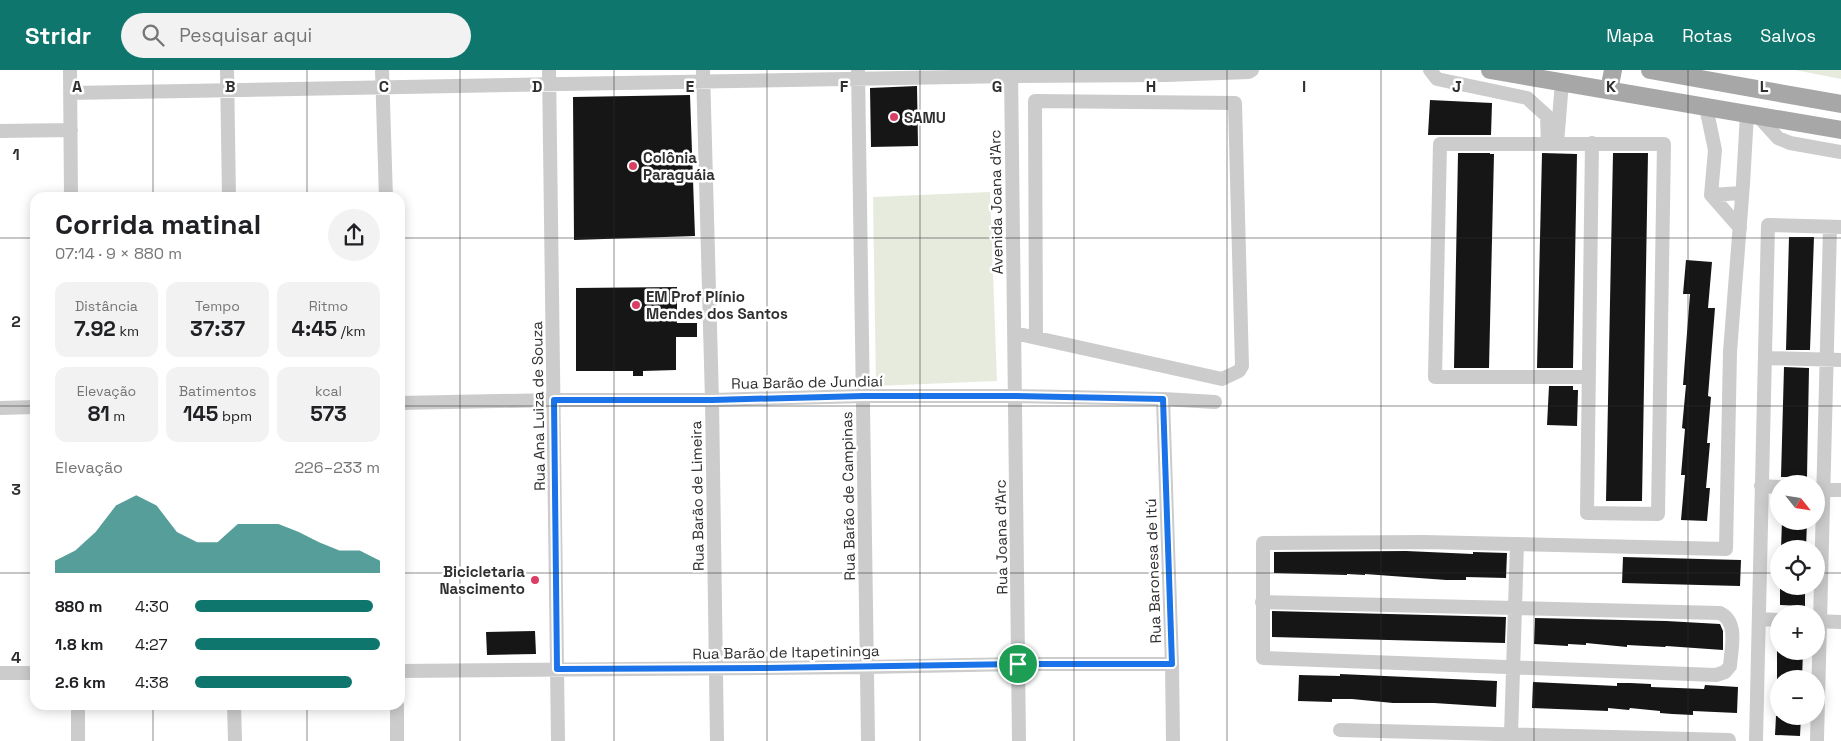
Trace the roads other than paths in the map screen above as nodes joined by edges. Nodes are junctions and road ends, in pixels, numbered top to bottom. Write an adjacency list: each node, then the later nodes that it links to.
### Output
1 (70, 70): 19 (street)
2 (227, 70): 17 (street)
3 (382, 70): 16 (street)
4 (549, 70): 15 (street, Rua Ana Luiza de Souza)
5 (1252, 70): 10 (street)
6 (1430, 70): 26 (street)
7 (1490, 70): 14 (main road)
8 (1613, 70): 18 (main road)
9 (1650, 70): 20 (main road)
10 (1166, 72): 11 (street)
11 (1011, 73): 12 (street); 36 (street, Avenida Joana d'Arc)
12 (858, 75): 13 (street); 41 (street, Rua Barão de Campinas)
13 (703, 76): 15 (street); 45 (street, Rua Barão de Limeira)
14 (1562, 82): 18 (main road); 26 (street)
15 (550, 85): 16 (street); 44 (street, Rua Ana Luiza de Souza)
16 (382, 88): 17 (street); 31 (street)
17 (227, 90): 19 (street); 30 (street)
18 (1609, 90): 21 (main road)
19 (70, 93): 23 (street)
20 (1841, 104)
21 (1706, 107): 22 (main road); 32 (street)
22 (1752, 115): 24 (main road); 28 (street); 33 (street)
23 (71, 130): 25 (street); 29 (street)
24 (1839, 130): 28 (street)
25 (0, 132)
26 (1553, 143): 27 (street); 40 (street)
27 (1592, 143): 40 (street); 40 (street)
28 (1837, 151)
29 (71, 192)
30 (229, 192)
31 (386, 192)
32 (1711, 194): 33 (street); 35 (street)
33 (1742, 194): 35 (street)
34 (1836, 227): 38 (street); 39 (street)
35 (1740, 228): 56 (street)
36 (1014, 333): 37 (street); 42 (street, Rua Joana d'Arc)
37 (1036, 337): 37 (street)
38 (1765, 358): 39 (street); 51 (street)
39 (1834, 360): 50 (street)
40 (1589, 377)
41 (863, 396): 42 (street, Rua Barão de Jundiaí); 45 (street, Rua Barão de Jundiaí); 67 (street, Rua Barão de Campinas)
42 (1015, 396): 43 (street, Rua Barão de Jundiaí); 65 (street, Rua Joana d'Arc)
43 (1163, 399): 46 (street, Rua Barão de Jundiaí); 66 (street, Rua Baronesa de Itú)
44 (554, 400): 45 (street, Rua Barão de Jundiaí); 47 (street, Rua Barão de Jundiaí); 69 (street, Rua Ana Luiza de Souza)
45 (712, 400): 70 (street, Rua Barão de Limeira)
46 (1215, 402)
47 (405, 403)
48 (30, 407): 49 (street)
49 (0, 408)
50 (1822, 475)
51 (1761, 486): 52 (street); 60 (street)
52 (1770, 486)
53 (1825, 489): 54 (street)
54 (1841, 490)
55 (1819, 530): 58 (street)
56 (1517, 544): 57 (street); 59 (street)
57 (1262, 602): 59 (street); 68 (street)
58 (1818, 605)
59 (1516, 608): 68 (street); 68 (street)
60 (1759, 619): 61 (street); 80 (street)
61 (1770, 620)
62 (1825, 621): 63 (street)
63 (1841, 622)
64 (1818, 660): 81 (street)
65 (1018, 664): 66 (street, Rua Barão de Itapetininga); 67 (street, Rua Barão de Itapetininga); 88 (street, Rua Joana d'Arc)
66 (1172, 664): 89 (street, Rua Baronesa de Itú)
67 (867, 668): 70 (street, Rua Barão de Itapetininga); 87 (street, Rua Barão de Campinas)
68 (1513, 668): 78 (street)
69 (557, 669): 70 (street, Rua Barão de Itapetininga); 71 (street, Rua Barão de Itapetininga); 85 (street, Rua Ana Luiza de Souza)
70 (716, 669): 86 (street, Rua Barão de Limeira)
71 (405, 671)
72 (0, 673): 73 (street)
73 (30, 673)
74 (78, 710): 82 (street)
75 (234, 710): 83 (street)
76 (397, 710): 84 (street)
77 (1340, 730): 78 (street)
78 (1511, 734): 79 (street)
79 (1729, 740)
80 (1756, 740)
81 (1817, 740)
82 (78, 741)
83 (235, 741)
84 (397, 741)
85 (558, 741)
86 (717, 741)
87 (868, 741)
88 (1019, 741)
89 (1173, 741)

